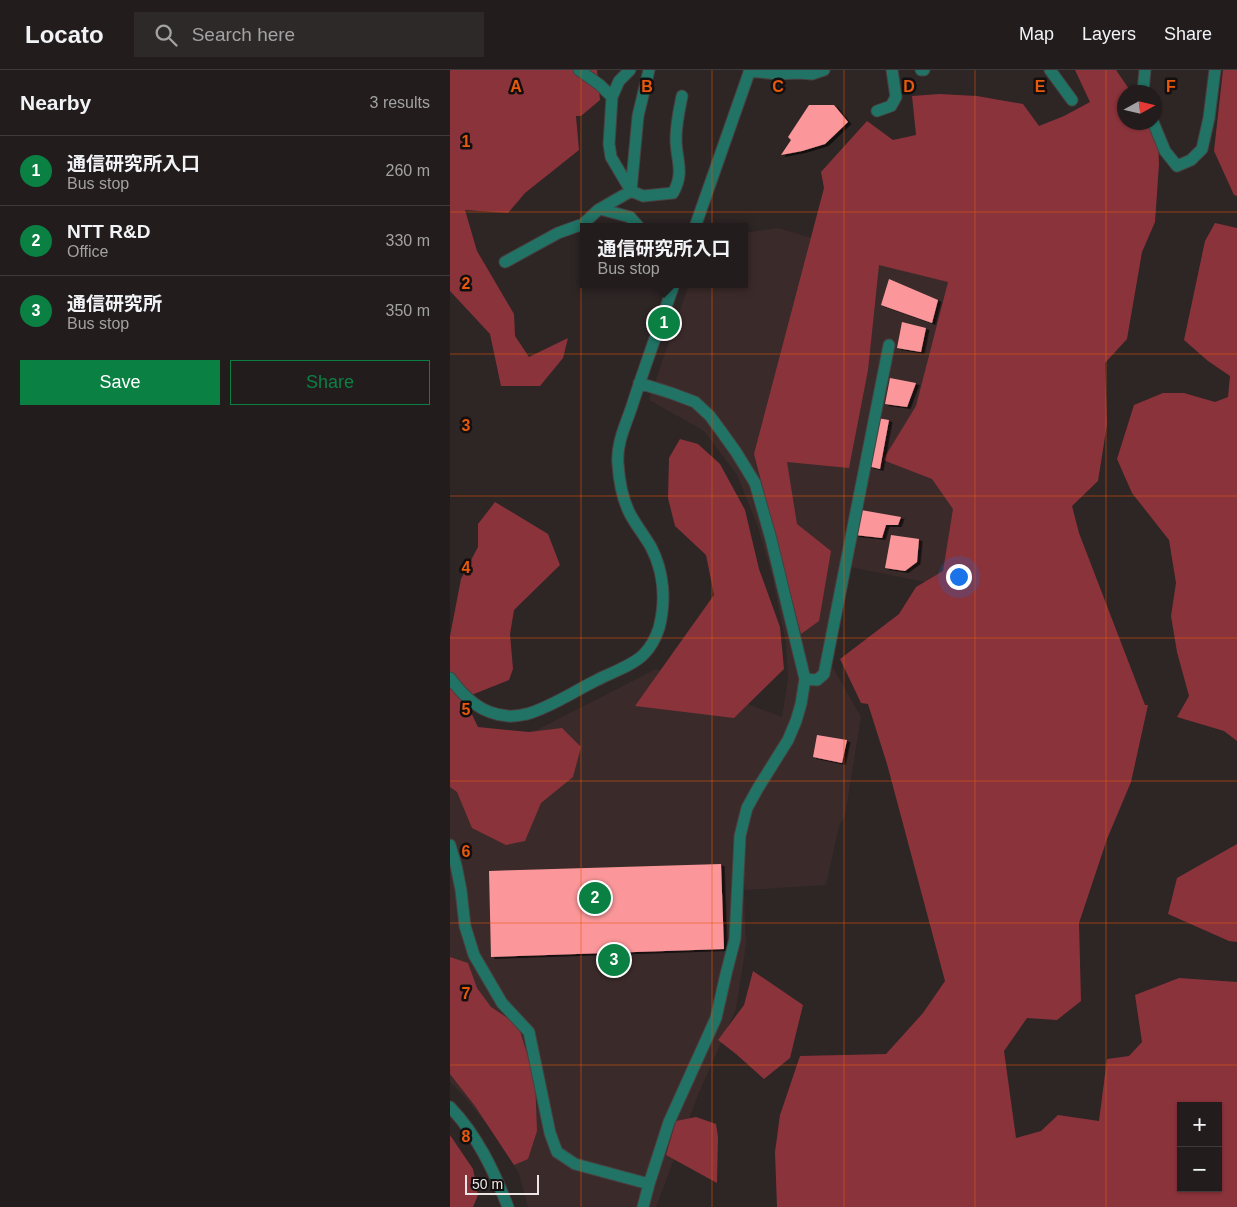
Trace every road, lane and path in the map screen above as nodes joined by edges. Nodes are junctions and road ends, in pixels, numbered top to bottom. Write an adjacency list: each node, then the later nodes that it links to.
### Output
1 (579, 70): 12 (street)
2 (630, 70): 12 (street)
3 (649, 70): 16 (street)
4 (824, 70): 9 (street)
5 (892, 70): 14 (street)
6 (1050, 70): 13 (street)
7 (1145, 70): 10 (street)
8 (1214, 70): 15 (street)
9 (749, 71): 20 (street)
10 (1143, 85)
11 (682, 96): 16 (street)
12 (612, 97): 16 (street)
13 (1072, 100)
14 (877, 111)
15 (1156, 130)
16 (630, 191): 17 (street)
17 (600, 209): 18 (street); 19 (street)
18 (584, 223)
19 (635, 223)
20 (696, 223)
21 (580, 225): 22 (street)
22 (506, 262)
23 (673, 288): 25 (street)
24 (889, 345): 27 (street)
25 (639, 383): 26 (street); 27 (street)
26 (450, 678)
27 (805, 679): 30 (street)
28 (450, 845): 30 (street)
29 (450, 1107): 31 (street)
30 (649, 1184): 32 (street)
31 (508, 1207)
32 (643, 1207)

